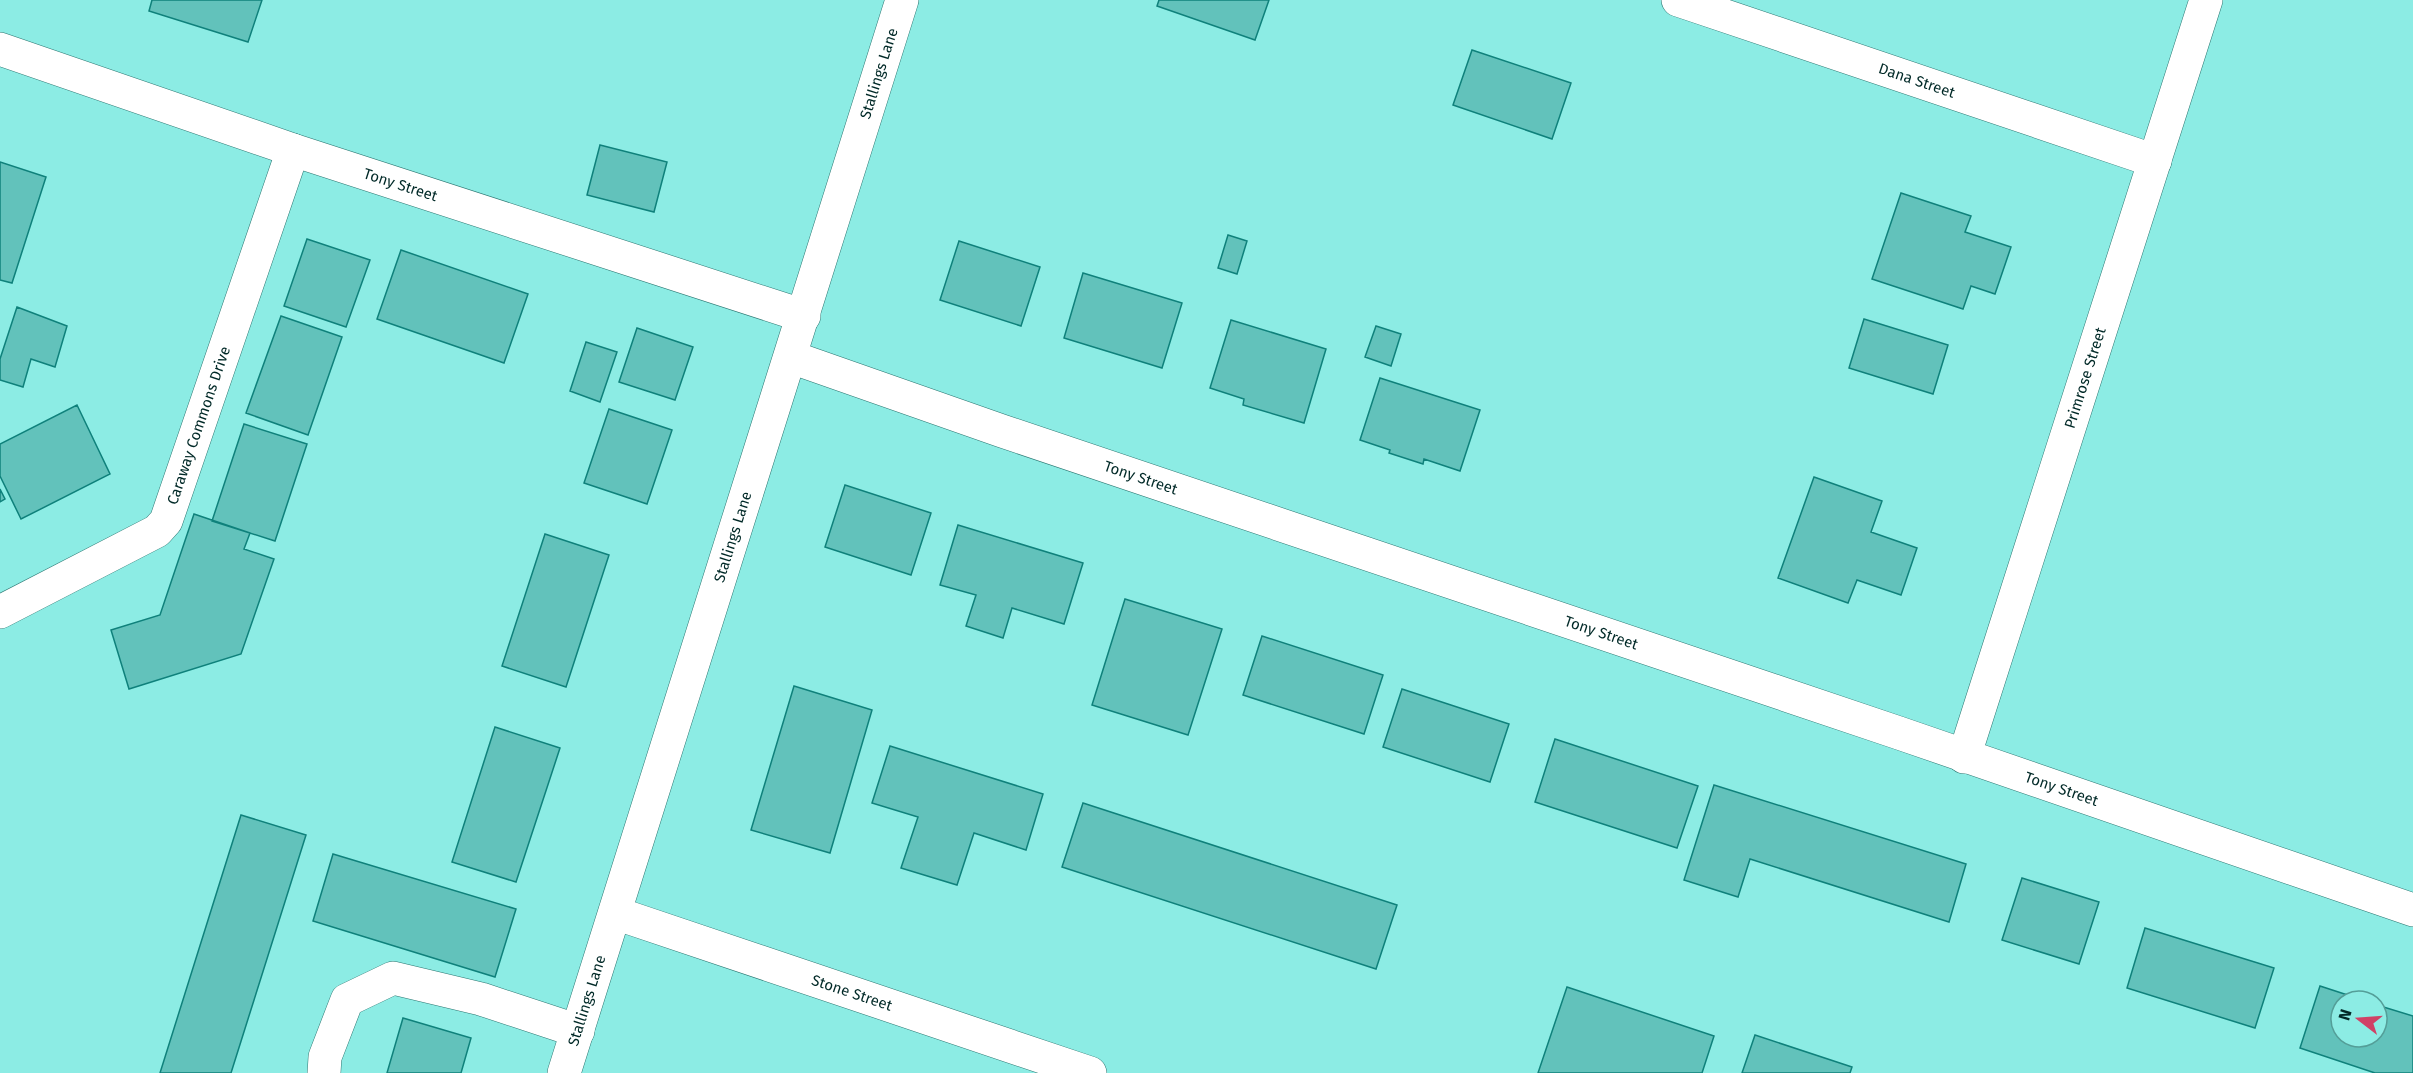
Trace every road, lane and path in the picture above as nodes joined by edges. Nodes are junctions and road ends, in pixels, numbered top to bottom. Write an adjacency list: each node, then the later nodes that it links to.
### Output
1 (902, 0): 7 (street, Stallings Lane)
2 (1678, 0): 6 (street, Dana Street)
3 (2206, 0): 6 (street, Primrose Street)
4 (0, 49): 5 (street, Tony Street)
5 (293, 150): 7 (street, Tony Street); 9 (street, Caraway Commons Drive)
6 (2154, 161): 10 (street, Primrose Street)
7 (804, 316): 8 (street, Stallings Lane)
8 (791, 357): 10 (street, Tony Street); 12 (street, Stallings Lane)
9 (0, 612)
10 (1964, 757): 11 (street, Tony Street)
11 (2413, 910)
12 (615, 913): 13 (street, Stallings Lane); 16 (street, Stone Street)
13 (578, 1031): 14 (street); 15 (street, Stallings Lane)
14 (324, 1073)
15 (564, 1073)
16 (1090, 1073)

